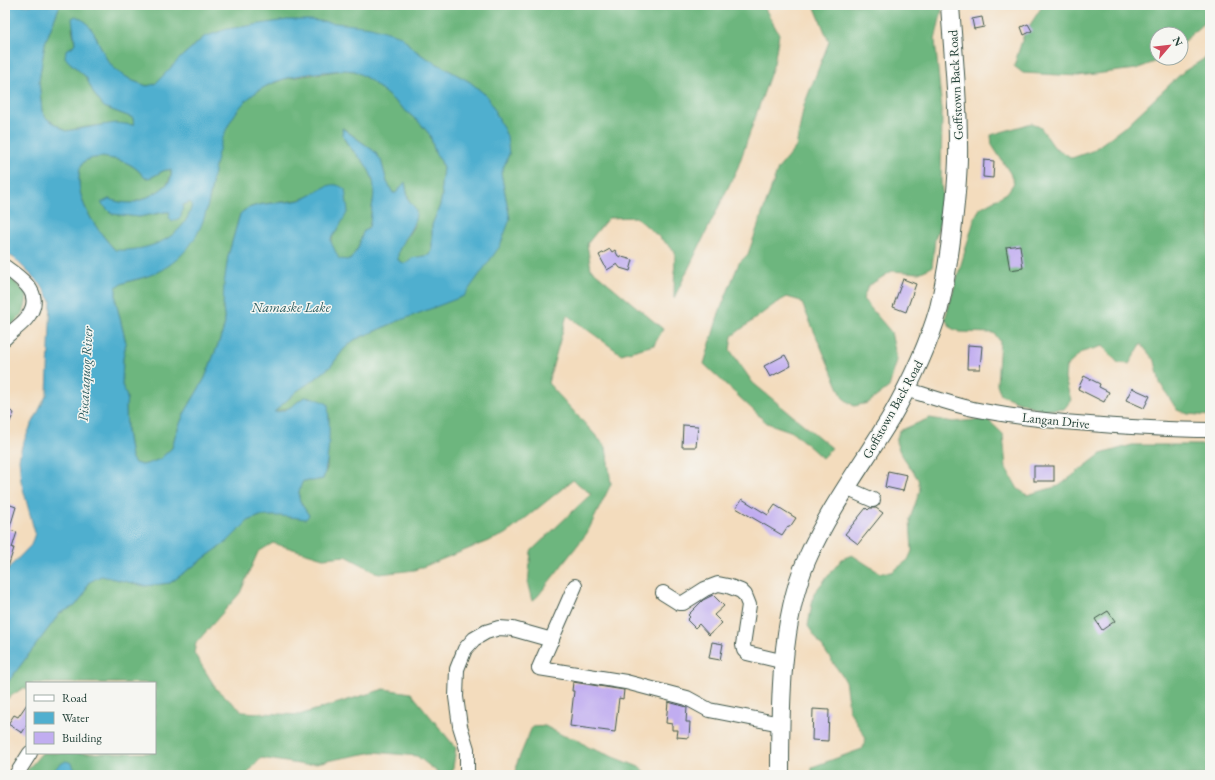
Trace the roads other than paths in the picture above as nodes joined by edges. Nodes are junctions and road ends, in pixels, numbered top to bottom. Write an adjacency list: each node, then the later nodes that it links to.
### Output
1 (950, 5): 4 (main road, Goffstown Back Road)
2 (5, 267): 3 (street)
3 (5, 338)
4 (906, 389): 5 (street, Langan Drive); 6 (main road, Goffstown Back Road)
5 (1210, 430)
6 (846, 488): 7 (street); 11 (main road, Goffstown Back Road)
7 (872, 500)
8 (575, 586): 10 (street)
9 (663, 593): 11 (street)
10 (552, 640): 12 (street); 15 (street)
11 (785, 662): 12 (main road, Goffstown Back Road)
12 (781, 724): 16 (main road, Goffstown Back Road)
13 (29, 754): 14 (street)
14 (16, 775)
15 (467, 775)
16 (780, 775)

